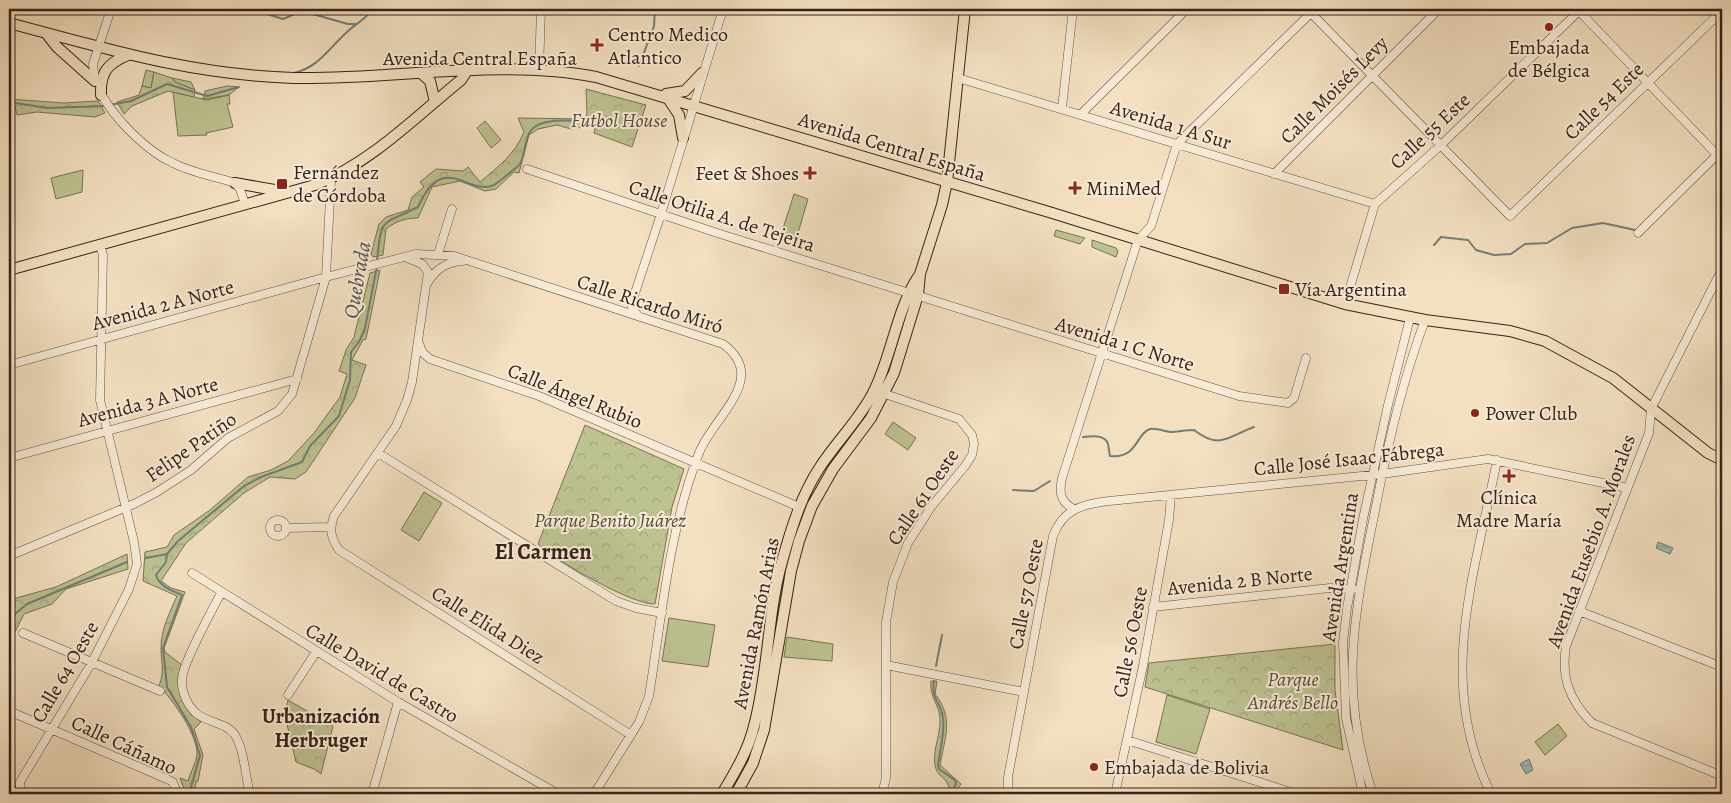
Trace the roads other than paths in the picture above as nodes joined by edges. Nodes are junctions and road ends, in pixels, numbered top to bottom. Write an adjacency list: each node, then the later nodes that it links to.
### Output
1 (111, 9): 13 (street)
2 (541, 9): 16 (street)
3 (723, 9): 17 (street)
4 (965, 9): 20 (main road, Avenida Ramón Arias)
5 (1073, 9): 27 (street)
6 (1187, 9): 28 (street)
7 (1439, 9): 19 (street, Calle Moisés Levy)
8 (1579, 9): 22 (street); 31 (street, Calle 55 Este)
9 (1311, 10): 19 (street); 30 (street)
10 (1722, 11): 22 (street, Calle 54 Este)
11 (9, 23): 12 (main road, Avenida Central España)
12 (46, 33): 13 (main road, Avenida Central España); 21 (main road)
13 (98, 47): 14 (main road, Avenida Central España); 21 (street)
14 (128, 55): 18 (main road, Avenida Central España); 23 (main road)
15 (467, 71): 16 (main road, Avenida Central España); 18 (main road, Avenida Central España); 25 (main road)
16 (539, 71): 24 (main road, Avenida Central España)
17 (702, 73): 24 (main road); 26 (street)
18 (422, 74): 25 (main road)
19 (1372, 75): 31 (street); 34 (street, Calle Moisés Levy)
20 (958, 78): 27 (street, Avenida 1 A Sur); 36 (main road, Avenida Ramón Arias)
21 (94, 81): 23 (street)
22 (1647, 81): 31 (street, Calle 54 Este); 32 (street)
23 (102, 96): 37 (street)
24 (663, 96): 26 (main road, Avenida Central España); 29 (main road)
25 (435, 102): 35 (main road)
26 (692, 104): 29 (street); 36 (main road, Avenida Central España)
27 (1062, 108): 28 (street, Avenida 1 A Sur)
28 (1081, 114): 30 (street, Avenida 1 A Sur)
29 (682, 138): 42 (street)
30 (1177, 144): 34 (street, Avenida 1 A Sur); 44 (street)
31 (1440, 146): 40 (street, Calle 55 Este)
32 (1721, 155): 43 (street)
33 (527, 169): 42 (street, Calle Otilia A. de Tejeira)
34 (1274, 174): 40 (street, Avenida 1 A Sur)
35 (331, 178): 38 (main road); 51 (street, Felipe Patiño)
36 (947, 182): 44 (main road, Avenida Central España); 53 (main road, Avenida Ramón Arias)
37 (235, 183): 38 (main road); 39 (street)
38 (289, 192): 39 (main road)
39 (245, 204): 45 (main road)
40 (1375, 204): 55 (street)
41 (452, 209): 46 (street)
42 (661, 214): 53 (street, Calle Otilia A. de Tejeira); 54 (street)
43 (1638, 233)
44 (1138, 240): 55 (main road, Avenida Central España); 64 (street)
45 (100, 245): 50 (main road); 60 (street)
46 (438, 254): 47 (street, Calle Ricardo Miró); 48 (street, Calle Ricardo Miró)
47 (405, 257): 51 (street, Calle Ricardo Miró); 52 (street)
48 (468, 262): 52 (street); 56 (street, Calle Ricardo Miró)
49 (1722, 269): 71 (street, Avenida Eusebio A. Morales)
50 (9, 270)
51 (326, 277): 60 (street, Avenida 2 A Norte); 69 (street, Felipe Patiño)
52 (428, 282): 62 (street)
53 (913, 293): 64 (street, Avenida 1 C Norte); 70 (main road, Avenida Ramón Arias); 87 (main road, Avenida Ramón Arias)
54 (632, 302): 56 (street); 57 (street)
55 (1345, 304): 58 (main road, Avenida Central España)
56 (616, 309): 57 (street, Calle Ricardo Miró)
57 (638, 316): 73 (street, Calle Ricardo Miró)
58 (1410, 318): 59 (main road, Avenida Central España); 61 (street, Avenida Argentina)
59 (1425, 320): 63 (street, Avenida Argentina); 71 (main road, Avenida Central España)
60 (100, 339): 67 (street, Avenida 2 A Norte); 72 (street)
61 (1406, 340): 63 (street); 76 (street, Avenida Argentina)
62 (418, 342): 66 (street); 68 (street)
63 (1416, 345): 77 (street, Avenida Argentina)
64 (1100, 354): 65 (street, Avenida 1 C Norte); 88 (street)
65 (1306, 358)
66 (430, 359): 68 (street); 80 (street, Calle Ángel Rubio)
67 (9, 365)
68 (414, 372): 74 (street)
69 (297, 379): 72 (street, Avenida 3 A Norte); 86 (street, Felipe Patiño)
70 (885, 394): 91 (main road, Avenida Ramón Arias); 107 (street, Calle 61 Oeste)
71 (1651, 409): 79 (main road, Avenida Central España); 84 (street, Avenida Eusebio A. Morales)
72 (106, 430): 75 (street, Avenida 3 A Norte); 86 (street)
73 (700, 450): 80 (street, Calle Ricardo Miró); 81 (street)
74 (378, 452): 93 (street); 101 (street)
75 (9, 458)
76 (1376, 459): 77 (street); 83 (street, Avenida Argentina)
77 (1385, 460): 82 (street, Avenida Argentina)
78 (1497, 460): 82 (street, Calle José Isaac Fábrega); 84 (street, Calle José Isaac Fábrega); 133 (street)
79 (1722, 460)
80 (695, 464): 81 (street, Calle Ángel Rubio); 101 (street, Calle Ricardo Miró)
81 (706, 468): 87 (street, Calle Ángel Rubio)
82 (1382, 474): 83 (street, Calle José Isaac Fábrega); 90 (street, Avenida Argentina)
83 (1372, 475): 85 (street, Calle José Isaac Fábrega); 89 (street, Avenida Argentina)
84 (1627, 488): 100 (street, Avenida Eusebio A. Morales)
85 (1171, 495): 88 (street, Calle José Isaac Fábrega); 99 (street, Calle 56 Oeste)
86 (126, 507): 94 (street, Felipe Patiño); 106 (street, Calle 64 Oeste)
87 (799, 507): 91 (main road); 104 (main road, Avenida Ramón Arias)
88 (1074, 509): 110 (street, Calle 57 Oeste)
89 (1363, 520): 90 (street); 96 (street, Avenida Argentina)
90 (1373, 521): 97 (street, Avenida Argentina)
91 (805, 523): 105 (main road, Avenida Ramón Arias)
92 (286, 528): 93 (street)
93 (330, 528): 115 (street, Calle Elida Diez)
94 (9, 556)
95 (192, 573): 98 (street, Calle David de Castro)
96 (1350, 588): 97 (street, Avenida 2 B Norte); 99 (street, Avenida 2 B Norte); 131 (street, Avenida Argentina)
97 (1360, 590): 132 (street, Avenida Argentina)
98 (221, 592): 103 (street, Calle David de Castro); 122 (street)
99 (1153, 607): 116 (street, Calle 56 Oeste)
100 (1579, 611): 108 (street); 117 (street, Avenida Eusebio A. Morales)
101 (662, 613): 115 (street, Calle Ricardo Miró)
102 (23, 633): 106 (street)
103 (316, 652): 111 (street); 112 (street, Calle David de Castro)
104 (766, 657): 105 (main road); 119 (main road, Avenida Ramón Arias)
105 (777, 658): 126 (main road, Avenida Ramón Arias)
106 (91, 664): 109 (street); 114 (street, Calle 64 Oeste)
107 (886, 665): 110 (street); 127 (street, Calle 61 Oeste)
108 (1722, 667)
109 (160, 691)
110 (1024, 692): 128 (street, Calle 57 Oeste)
111 (288, 695)
112 (398, 702): 123 (street); 124 (street, Calle David de Castro)
113 (9, 711): 114 (street, Calle Cáñamo)
114 (50, 728): 120 (street, Calle 64 Oeste); 121 (street, Calle Cáñamo)
115 (631, 735): 125 (street, Calle Ricardo Miró)
116 (1127, 740): 129 (street, Calle 56 Oeste); 130 (street)
117 (1722, 776)
118 (9, 790): 120 (main road)
119 (725, 793)
120 (20, 794)
121 (178, 794)
122 (250, 794)
123 (372, 794)
124 (558, 794)
125 (594, 794)
126 (736, 794)
127 (882, 794)
128 (1008, 794)
129 (1115, 794)
130 (1297, 794)
131 (1363, 794)
132 (1373, 794)
133 (1491, 794)

